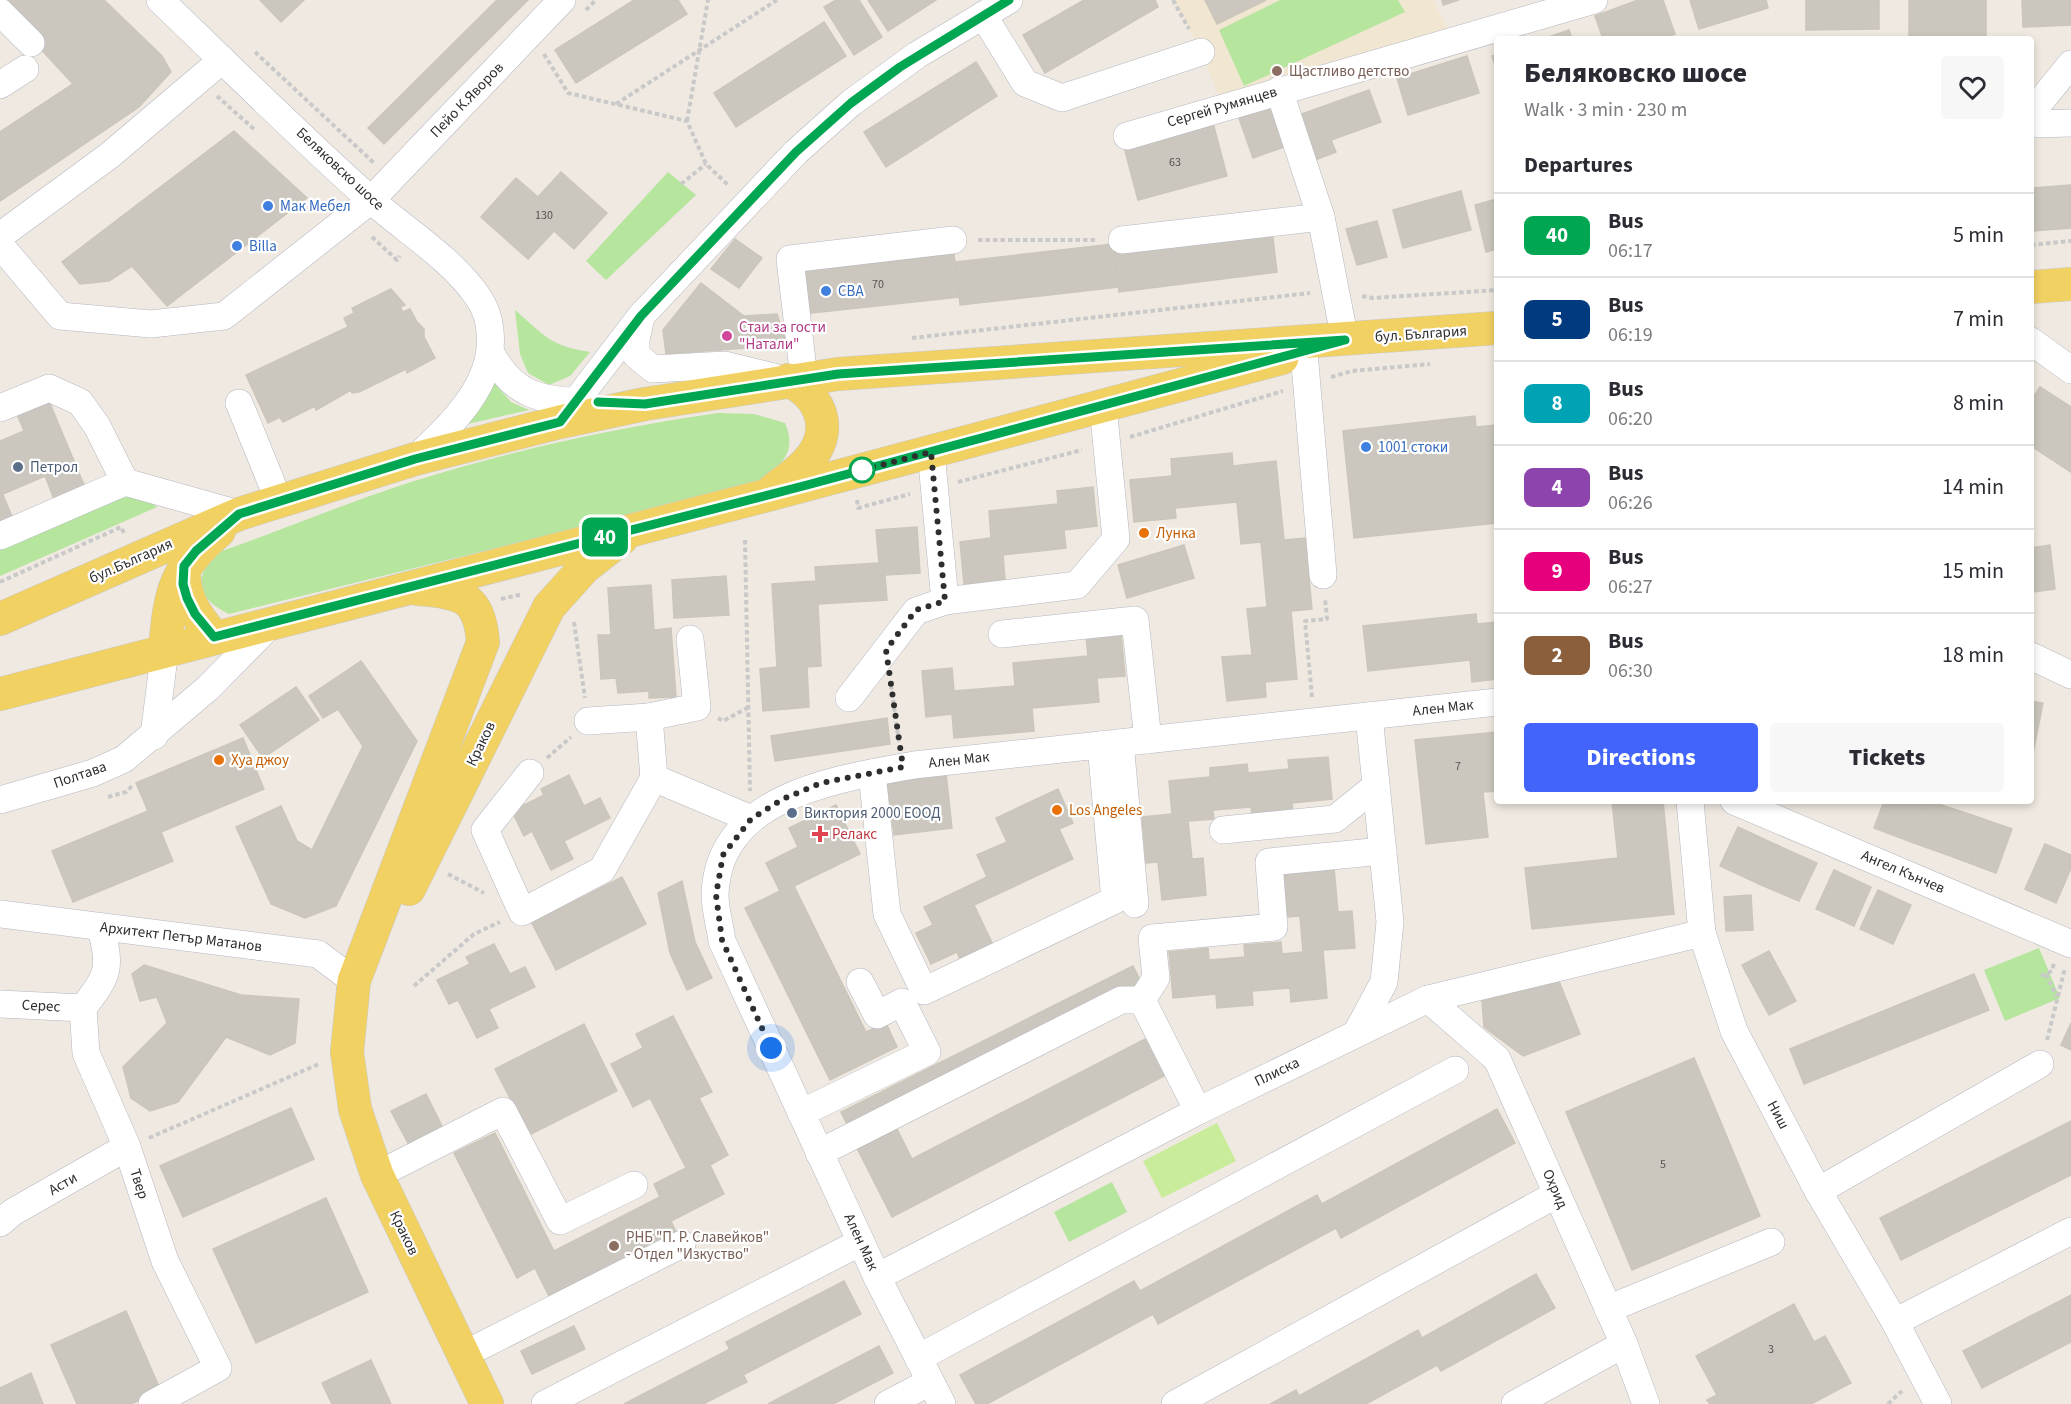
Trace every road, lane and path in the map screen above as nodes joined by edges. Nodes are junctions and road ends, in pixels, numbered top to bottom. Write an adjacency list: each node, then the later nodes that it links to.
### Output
1 (160, 0): 15 (street, Беляковско шосе)
2 (562, 0): 27 (street, Пейо К.Яворов)
3 (708, 0): 11 (path)
4 (777, 0): 11 (path)
5 (1009, 0): 9 (street)
6 (1173, 0): 13 (path)
7 (1593, 0): 19 (street, Сергей Румянцев)
8 (0, 12): 10 (street)
9 (983, 15): 13 (street); 42 (street)
10 (31, 43)
11 (700, 48): 20 (path); 22 (path)
12 (255, 52): 27 (path)
13 (1201, 52)
14 (543, 54): 20 (path)
15 (222, 60): 30 (street, Беляковско шосе); 32 (street)
16 (2071, 64): 21 (street)
17 (25, 69): 18 (street)
18 (0, 85)
19 (1279, 90): 25 (street, Сергей Румянцев); 31 (street)
20 (615, 104): 22 (path)
21 (2034, 109)
22 (687, 121): 26 (path)
23 (2071, 123): 24 (street)
24 (2034, 124)
25 (1127, 136)
26 (706, 164): 28 (path); 29 (path)
27 (391, 178): 30 (street, Пейо К.Яворов)
28 (681, 184)
29 (730, 187)
30 (371, 200): 36 (street, Пейо К.Яворов); 48 (street, Беляковско шосе)
31 (1322, 217): 34 (street); 41 (street)
32 (0, 236)
33 (953, 240): 34 (path); 51 (street)
34 (1122, 240)
35 (2071, 241): 37 (path)
36 (0, 245)
37 (2034, 245)
38 (2071, 284): 39 (main road)
39 (2034, 287)
40 (1494, 290): 41 (path)
41 (1335, 291): 44 (path); 45 (street)
42 (641, 316): 51 (street); 57 (street)
43 (1494, 328): 45 (main road, бул. България)
44 (906, 338)
45 (1345, 340): 47 (main road, бул. България); 51 (main road, бул. България)
46 (2034, 343): 50 (street)
47 (1304, 352): 52 (street); 55 (main road, бул. България)
48 (491, 353): 57 (street, Беляковско шосе); 60 (street, Беляковско шосе)
49 (1441, 363): 52 (path)
50 (2071, 369)
51 (796, 379): 54 (main road, бул. България); 63 (main road)
52 (1306, 384): 58 (path); 72 (street)
53 (239, 403): 64 (street)
54 (645, 404): 57 (main road, бул.България)
55 (1103, 406): 58 (street); 59 (main road, бул. България)
56 (0, 408): 61 (street)
57 (567, 412): 60 (main road, бул.България)
58 (1106, 444): 62 (path); 78 (street)
59 (931, 452): 62 (street); 63 (main road, бул. България)
60 (415, 459): 64 (main road, бул.България)
61 (125, 482): 66 (street); 69 (street)
62 (934, 488): 65 (path); 78 (street)
63 (764, 496): 67 (main road, бул. България)
64 (279, 501): 66 (main road, бул.България)
65 (858, 508)
66 (239, 514): 71 (main road); 79 (main road, бул.България)
67 (635, 529): 74 (main road, Краков); 75 (main road)
68 (124, 533): 73 (path)
69 (0, 536)
70 (745, 540): 106 (path)
71 (184, 566): 82 (main road); 84 (main road)
72 (1323, 575): 88 (path)
73 (0, 582)
74 (570, 585): 94 (path); 109 (main road, Краков)
75 (403, 588): 80 (main road); 117 (main road, Краков)
76 (524, 594): 77 (path)
77 (491, 601)
78 (945, 601): 85 (street)
79 (0, 620)
80 (274, 621): 82 (main road); 95 (street, Полтава)
81 (1002, 634): 96 (street)
82 (214, 637): 84 (main road)
83 (690, 639): 93 (street)
84 (165, 649): 89 (main road); 95 (street)
85 (886, 650): 90 (street); 98 (path)
86 (2034, 657): 87 (street)
87 (2071, 675)
88 (1310, 678)
89 (0, 694)
90 (849, 698)
91 (1494, 702): 92 (street, Ален Мак)
92 (1369, 716): 96 (street, Ален Мак); 102 (street)
93 (649, 717): 94 (street); 101 (street)
94 (588, 721): 99 (path)
95 (154, 736): 103 (street, Полтава)
96 (1148, 740): 97 (street, Ален Мак)
97 (1111, 744): 98 (street, Ален Мак); 100 (street); 110 (street)
98 (903, 767): 100 (street, Ален Мак)
99 (530, 773): 111 (street)
100 (872, 773): 106 (street, Ален Мак)
101 (654, 778): 106 (street); 111 (street)
102 (1376, 786): 107 (street); 108 (street)
103 (0, 800)
104 (1690, 804): 114 (street, Ниш)
105 (1741, 804): 115 (street, Ангел Кънчев)
106 (751, 819): 130 (street, Ален Мак)
107 (1223, 830)
108 (1383, 851): 122 (street); 125 (street)
109 (424, 862): 111 (path); 117 (main road, Краков)
110 (1135, 904)
111 (522, 912): 119 (path)
112 (0, 914): 113 (street, Архитект Петър Матанов)
113 (101, 927): 117 (street, Архитект Петър Матанов); 124 (street)
114 (1702, 933): 121 (street, Плиска); 135 (street, Ниш)
115 (2071, 944): 120 (path)
116 (2046, 974): 120 (path)
117 (354, 981): 126 (main road, Краков)
118 (860, 982): 130 (street)
119 (414, 986)
120 (2057, 998): 127 (path)
121 (1428, 999): 125 (street, Плиска); 136 (street, Охрид)
122 (1142, 1000): 129 (street); 132 (street)
123 (0, 1004): 124 (street, Серес)
124 (83, 1008): 131 (street, Твер)
125 (1357, 1032): 129 (street, Плиска)
126 (347, 1052): 131 (path); 133 (main road, Краков)
127 (2040, 1064): 135 (street)
128 (1455, 1070): 147 (street)
129 (1198, 1111): 142 (street, Плиска)
130 (801, 1113): 132 (street, Ален Мак)
131 (127, 1147): 137 (street, Асти); 150 (street, Твер)
132 (819, 1153): 139 (street, Ален Мак)
133 (376, 1174): 134 (street); 146 (main road, Краков)
134 (634, 1185)
135 (1818, 1191): 144 (street, Ниш)
136 (1557, 1194): 143 (street, Охрид); 154 (street)
137 (0, 1223)
138 (2071, 1231): 144 (street)
139 (861, 1242): 142 (street, Ален Мак); 152 (street)
140 (1771, 1242): 143 (street)
141 (682, 1244): 146 (street)
142 (877, 1277): 147 (street, Ален Мак)
143 (1608, 1309): 145 (street, Охрид)
144 (1895, 1322): 158 (street, Ниш)
145 (1624, 1344): 155 (street); 156 (street, Охрид)
146 (463, 1355): 151 (main road, Краков)
147 (918, 1358): 149 (street, Ален Мак)
148 (1904, 1381): 157 (path)
149 (936, 1393): 153 (street)
150 (152, 1404)
151 (487, 1404)
152 (545, 1404)
153 (888, 1404)
154 (1175, 1404)
155 (1515, 1404)
156 (1646, 1404)
157 (1888, 1404)
158 (1938, 1404)

